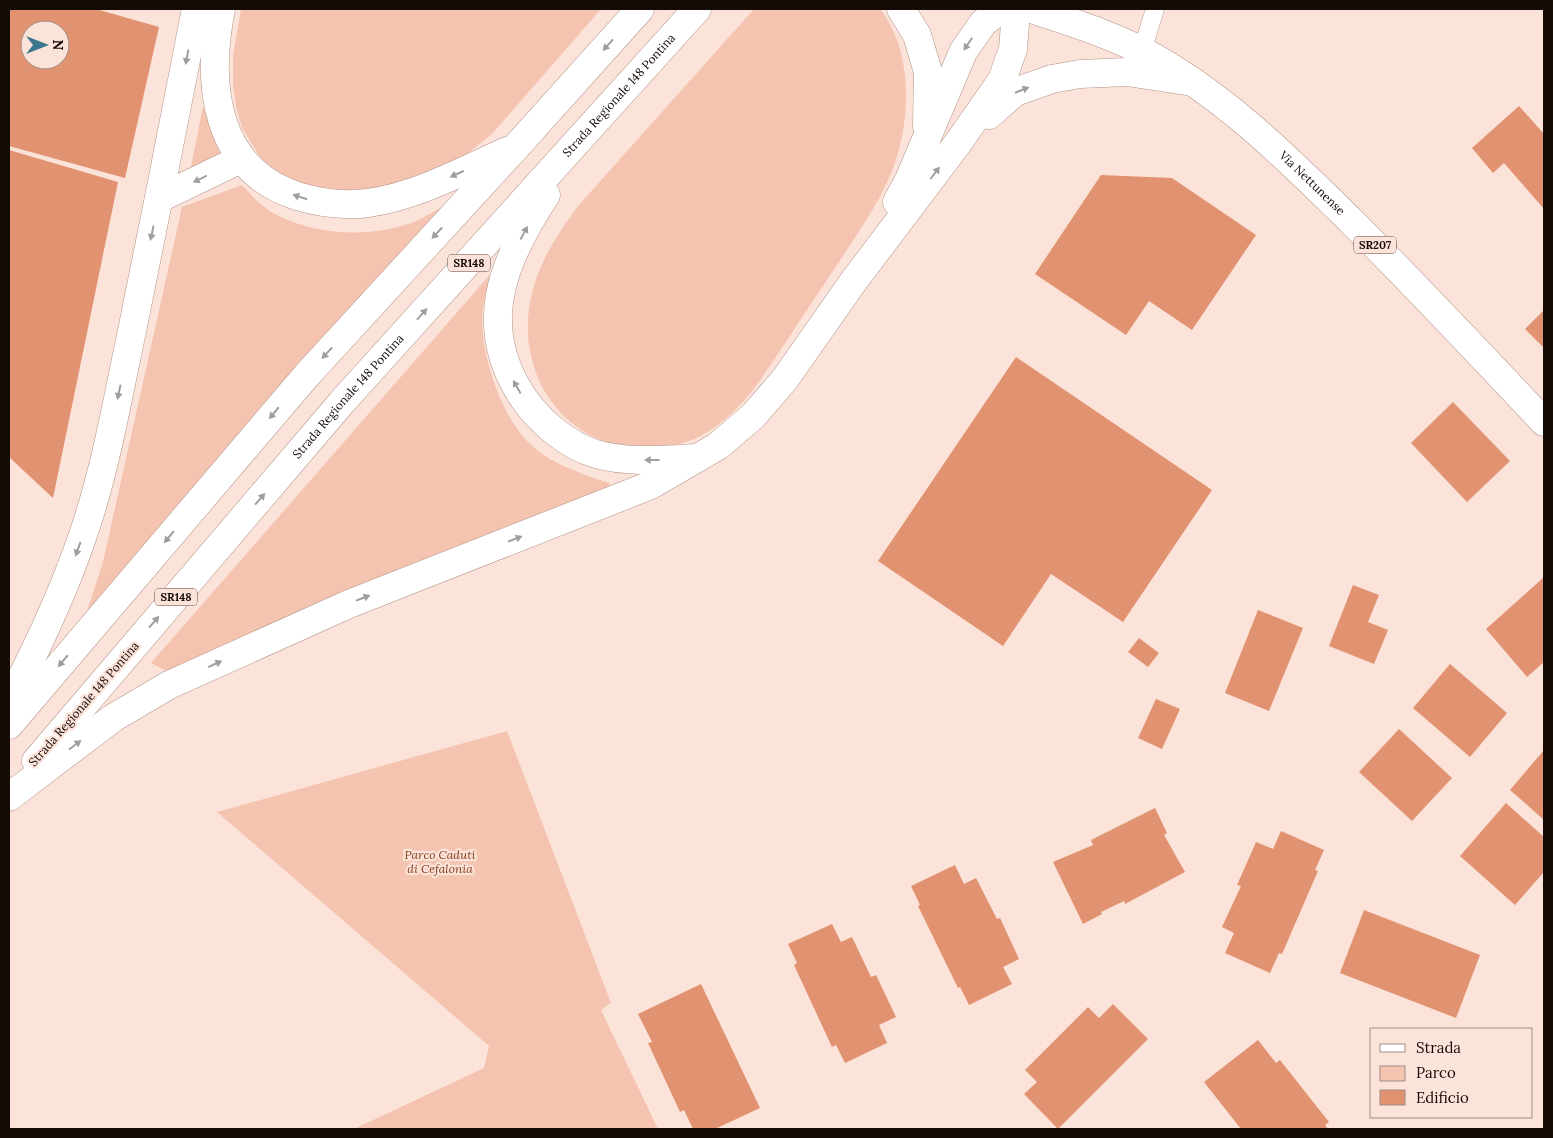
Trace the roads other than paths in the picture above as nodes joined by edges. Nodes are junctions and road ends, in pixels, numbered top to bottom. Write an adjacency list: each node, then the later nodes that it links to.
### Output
1 (196, 9): 16 (main road, one-way to 16)
2 (220, 9): 15 (main road)
3 (640, 9): 14 (main road, one-way to 14)
4 (697, 9): 12 (main road, Strada Regionale 148 Pontina / SR148)
5 (901, 9): 17 (main road)
6 (1001, 9): 17 (main road, one-way to 17)
7 (1012, 9): 13 (main road)
8 (1032, 9): 10 (main road, Via Nettunense / SR207)
9 (1155, 9): 10 (lane)
10 (1142, 51): 11 (main road, Via Nettunense / SR207)
11 (1193, 82): 13 (main road, one-way to 11); 18 (main road, Via Nettunense / SR207)
12 (596, 123): 19 (main road, one-way to 12); 22 (main road, Strada Regionale 148 Pontina / SR148, one-way to 12)
13 (958, 143): 17 (main road, one-way to 13)
14 (518, 146): 15 (main road, one-way to 15); 21 (main road, one-way to 21)
15 (241, 159): 16 (main road, one-way to 16)
16 (160, 198): 20 (main road, one-way to 20)
17 (853, 282): 19 (main road)
18 (1544, 422)
19 (701, 458): 23 (main road, one-way to 19)
20 (9, 702)
21 (9, 725)
22 (9, 792)
23 (9, 797)

